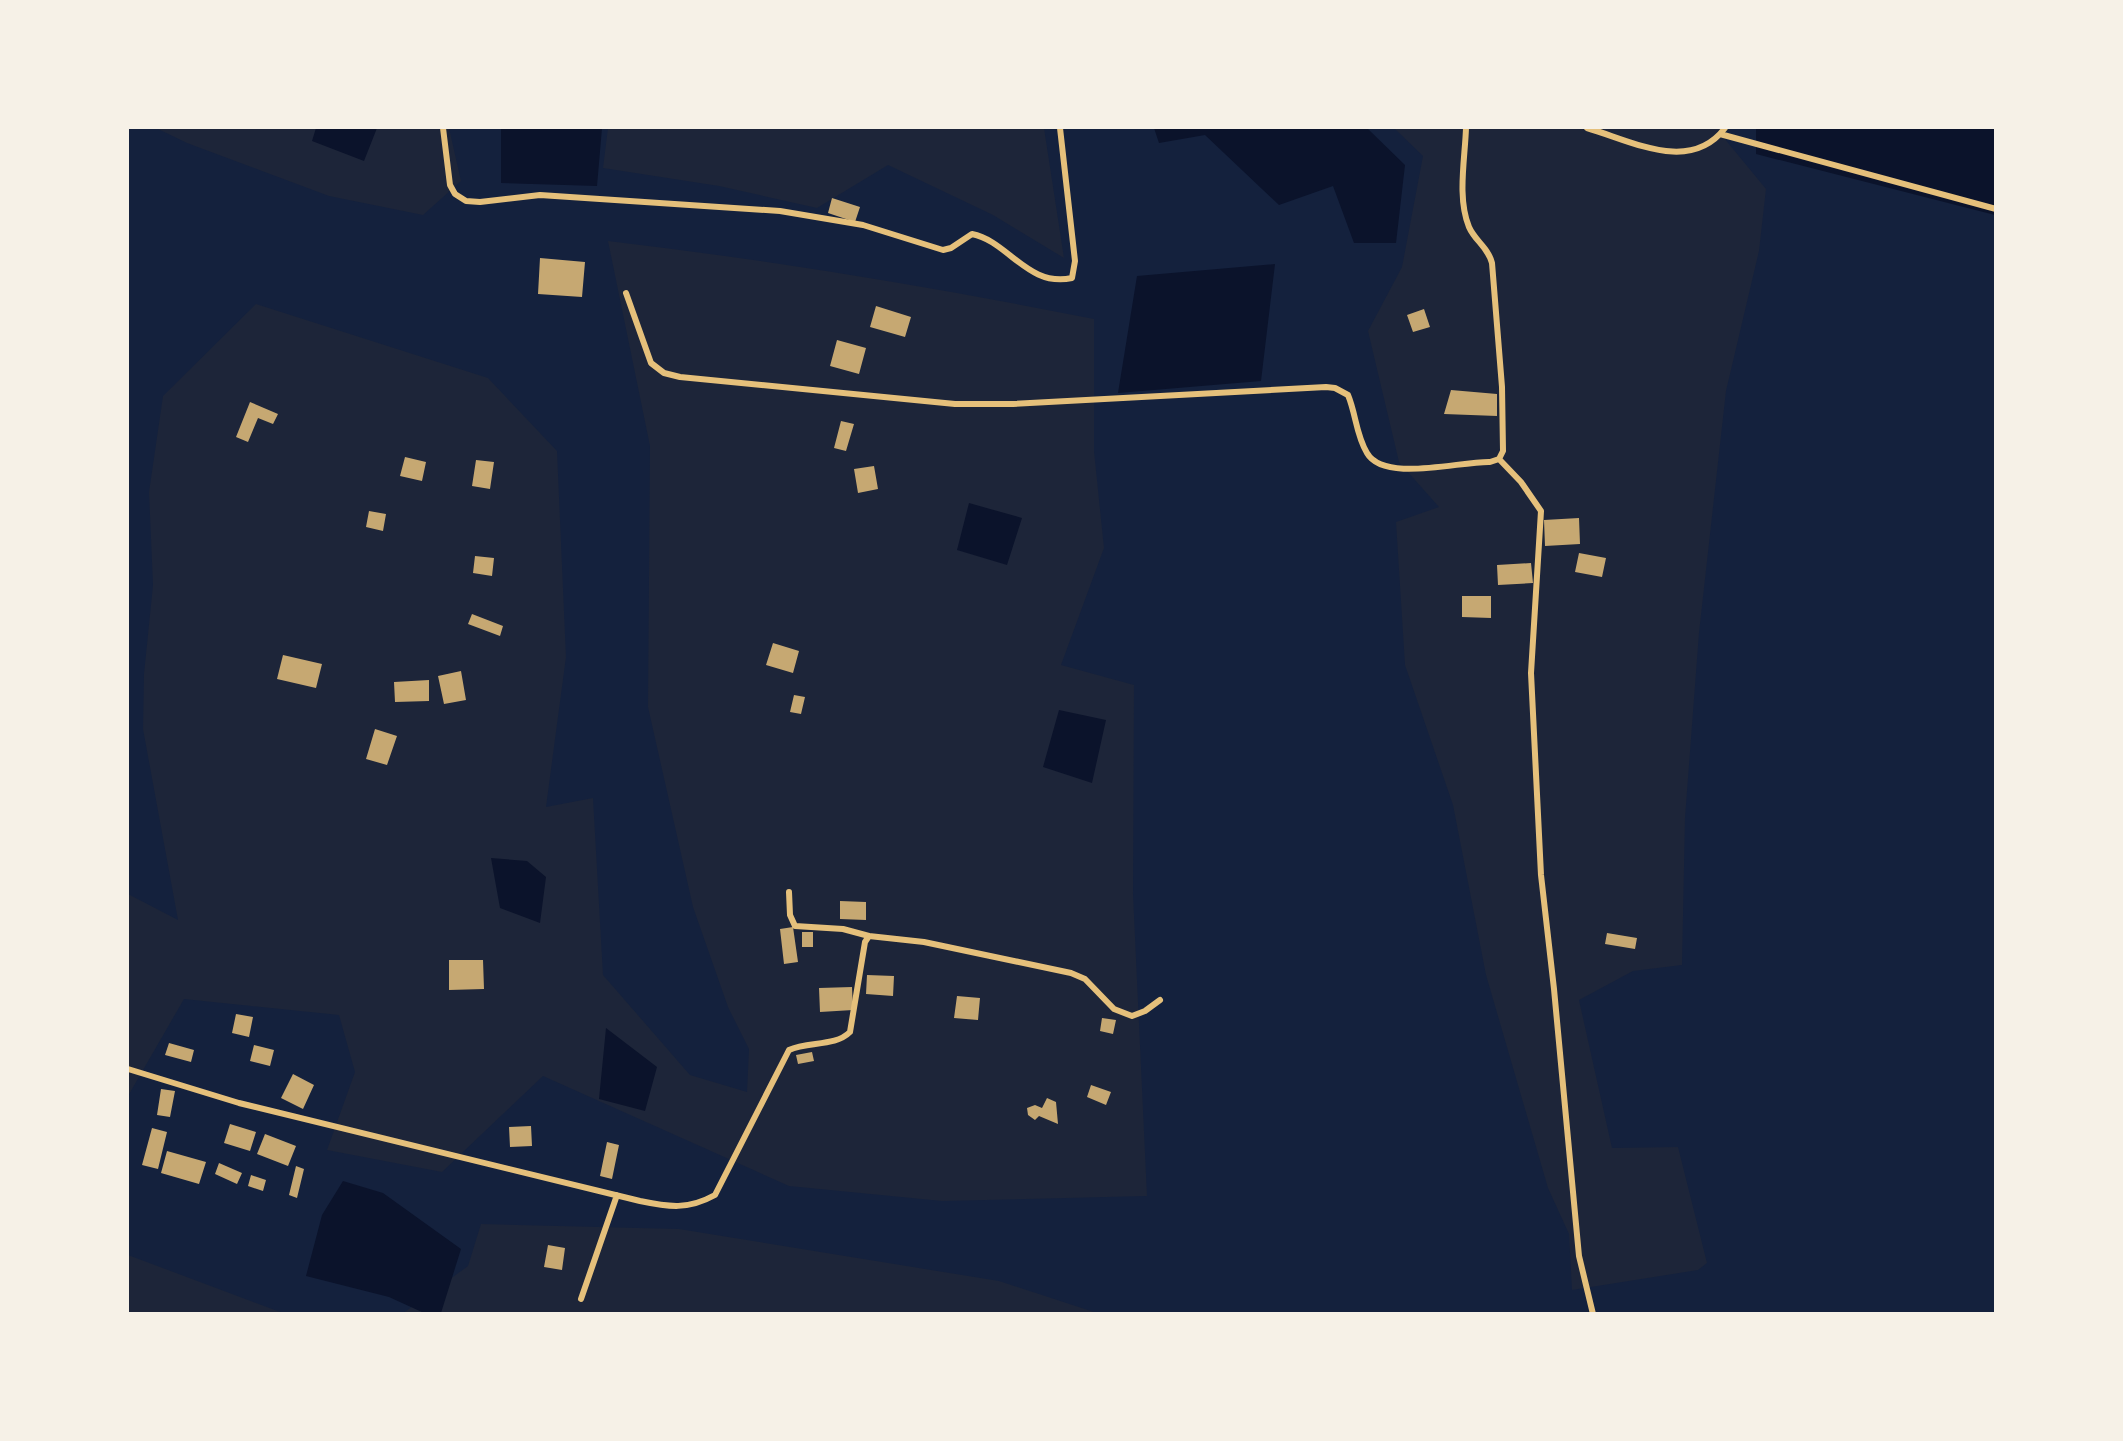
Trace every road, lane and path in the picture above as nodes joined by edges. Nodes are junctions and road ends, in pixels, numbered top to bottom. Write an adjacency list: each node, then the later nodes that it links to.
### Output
1 (443, 128): 2 (street)
2 (1060, 128)
3 (1466, 128): 9 (street)
4 (1587, 128): 6 (street)
5 (1725, 128): 6 (street)
6 (1720, 134): 7 (street)
7 (1995, 209)
8 (626, 293): 9 (street)
9 (1499, 459): 16 (street)
10 (789, 892): 11 (street)
11 (869, 936): 12 (street); 14 (street)
12 (1160, 1000)
13 (128, 1069): 14 (street)
14 (617, 1195): 15 (street)
15 (581, 1299)
16 (1593, 1314)

